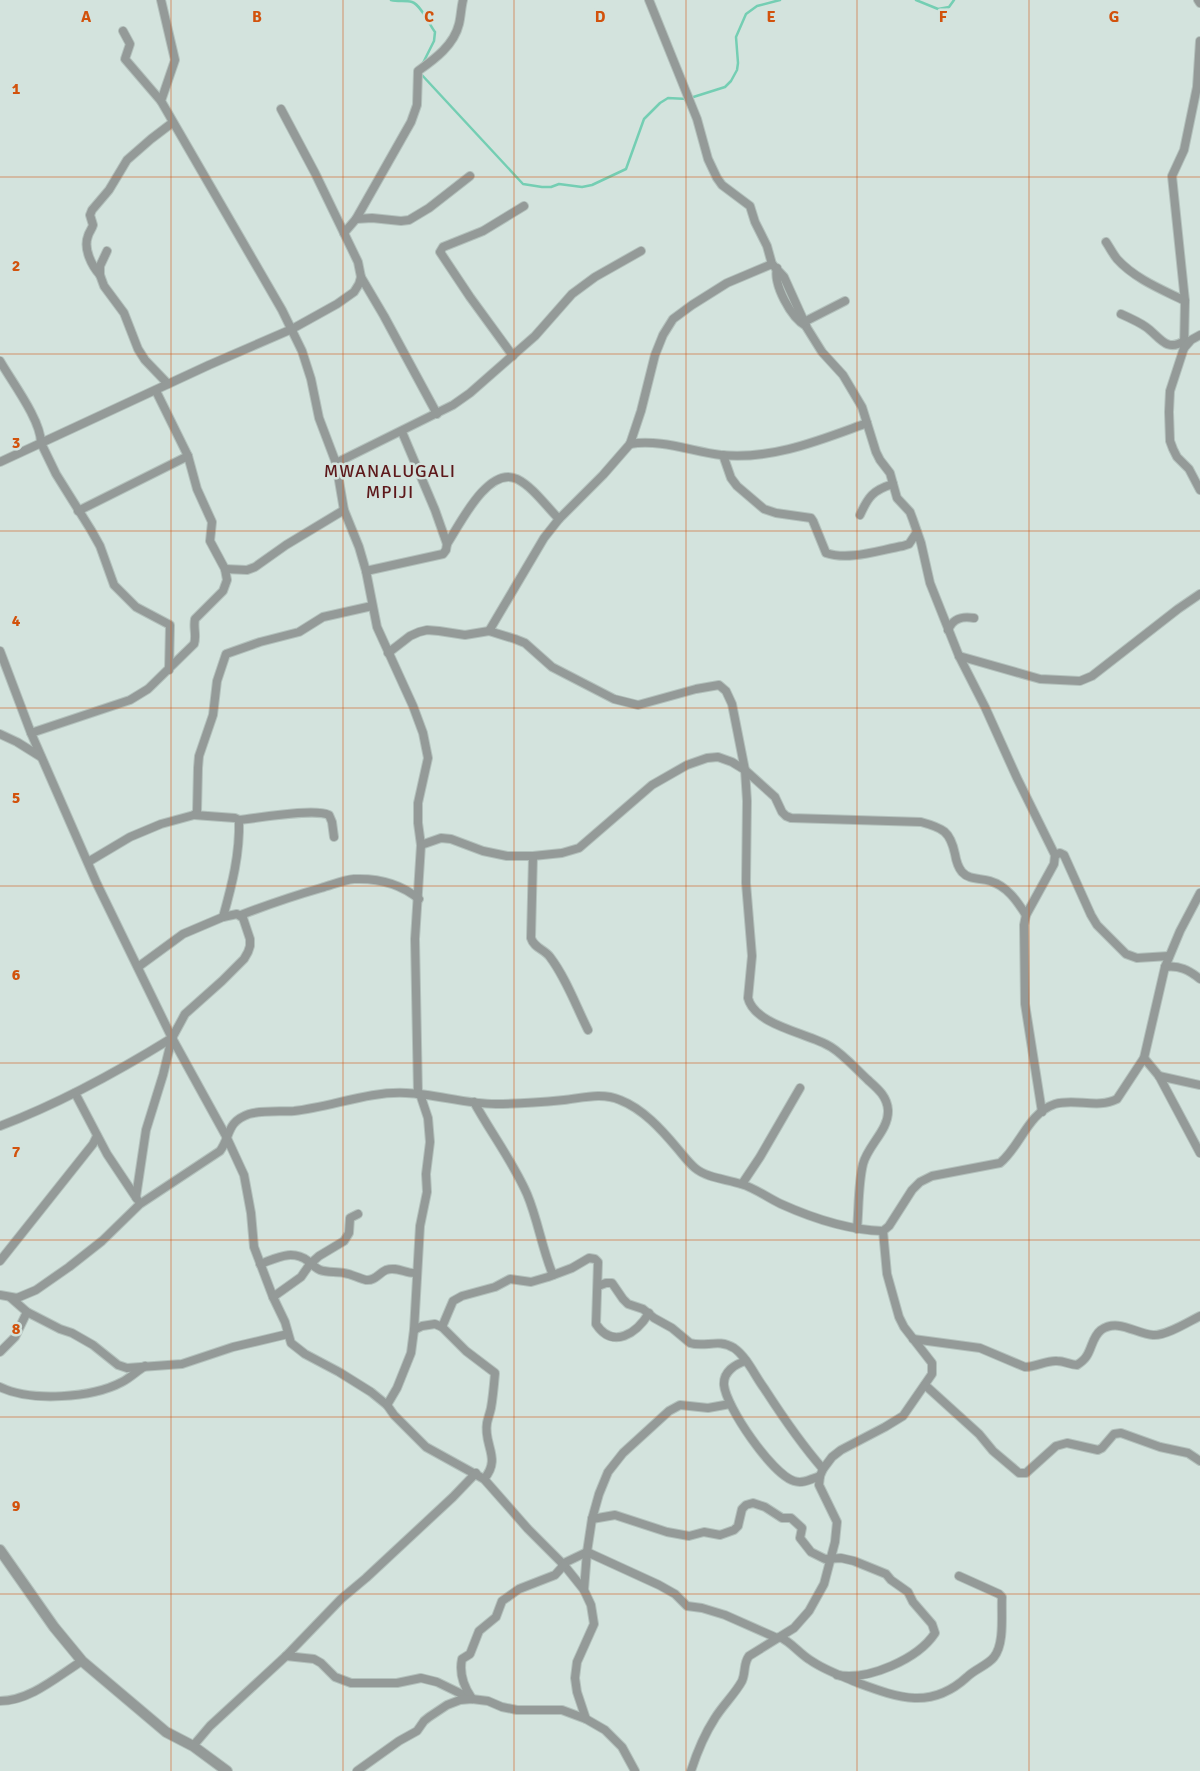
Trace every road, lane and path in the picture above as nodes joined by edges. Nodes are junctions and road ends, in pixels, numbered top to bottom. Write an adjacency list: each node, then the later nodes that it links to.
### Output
1 (161, 0): 6 (street)
2 (463, 0): 11 (street)
3 (649, 0): 16 (street)
4 (123, 30): 6 (street)
5 (1200, 42): 19 (street)
6 (161, 102): 8 (street)
7 (281, 109): 12 (street)
8 (172, 124): 17 (street); 23 (street)
9 (470, 176): 11 (street)
10 (524, 206): 26 (street)
11 (356, 219): 12 (street)
12 (344, 233): 18 (street)
13 (1106, 242): 19 (street)
14 (107, 251): 17 (street)
15 (641, 251): 26 (street)
16 (774, 266): 22 (street); 34 (street)
17 (100, 275): 28 (street)
18 (361, 277): 23 (street); 30 (street)
19 (1185, 301): 25 (street)
20 (845, 302): 22 (street)
21 (1121, 314): 25 (street)
22 (805, 324): 31 (street)
23 (292, 329): 28 (street); 38 (street)
24 (1200, 335): 25 (street)
25 (1184, 345): 40 (street)
26 (513, 356): 30 (street)
27 (0, 361): 33 (street)
28 (168, 384): 29 (street)
29 (156, 390): 33 (street); 36 (street)
30 (437, 414): 32 (street)
31 (867, 423): 35 (street); 39 (street)
32 (402, 432): 38 (street); 46 (street)
33 (41, 443): 37 (street); 42 (street)
34 (630, 444): 35 (street); 44 (street)
35 (722, 455): 45 (street)
36 (188, 456): 42 (street); 47 (street)
37 (0, 462)
38 (336, 463): 41 (street)
39 (893, 484): 43 (street); 45 (street)
40 (1200, 490)
41 (344, 510): 47 (street); 48 (street)
42 (78, 511): 57 (street)
43 (860, 515)
44 (559, 518): 46 (street); 53 (street)
45 (917, 532): 52 (street)
46 (447, 544): 48 (street)
47 (225, 569): 57 (street)
48 (366, 571): 50 (street)
49 (1200, 594): 56 (street)
50 (372, 606): 55 (street); 62 (street)
51 (974, 618): 52 (street)
52 (948, 630): 56 (street)
53 (489, 631): 55 (street); 61 (street)
54 (0, 651): 58 (street)
55 (388, 653): 65 (street)
56 (959, 656): 66 (street)
57 (169, 670): 58 (street)
58 (31, 733): 60 (street)
59 (0, 734): 60 (street)
60 (41, 757): 68 (street)
61 (745, 770): 67 (street); 72 (street); 95 (street)
62 (194, 815): 63 (street); 68 (street)
63 (239, 820): 64 (street); 73 (street)
64 (334, 837)
65 (422, 845): 67 (street); 70 (street)
66 (1055, 855): 72 (street); 74 (street)
67 (533, 856): 78 (street)
68 (88, 862): 75 (street)
69 (1200, 894): 74 (street)
70 (419, 899): 71 (street); 85 (street)
71 (240, 915): 73 (street); 79 (street)
72 (1026, 915): 87 (street)
73 (223, 917): 75 (street)
74 (1169, 956): 76 (street)
75 (138, 967): 79 (street)
76 (1164, 967): 77 (street); 80 (street)
77 (1200, 979)
78 (588, 1030)
79 (172, 1038): 84 (street); 90 (street); 93 (street)
80 (1144, 1058): 81 (street); 87 (street)
81 (1158, 1076): 82 (street); 91 (street)
82 (1200, 1085)
83 (800, 1088): 92 (street)
84 (75, 1093): 88 (street); 89 (street)
85 (419, 1094): 86 (street); 90 (street); 100 (street)
86 (474, 1102): 92 (street); 101 (street)
87 (1042, 1112): 96 (street)
88 (0, 1126)
89 (97, 1136): 93 (street); 97 (street)
90 (226, 1136): 93 (street); 98 (street)
91 (1200, 1154)
92 (742, 1184): 95 (street)
93 (138, 1200): 105 (street)
94 (358, 1214): 99 (street)
95 (857, 1229): 96 (street)
96 (883, 1231): 112 (street)
97 (0, 1261)
98 (260, 1264): 99 (street); 104 (street)
99 (310, 1264): 100 (street); 104 (street)
100 (416, 1273): 110 (street)
101 (553, 1276): 102 (street); 109 (street)
102 (598, 1286): 107 (street); 107 (street)
103 (0, 1294): 105 (street)
104 (273, 1297): 111 (street)
105 (11, 1298): 106 (street)
106 (27, 1312): 113 (street); 115 (street)
107 (649, 1313): 114 (street)
108 (1200, 1316): 112 (street)
109 (442, 1327): 110 (street); 123 (street)
110 (414, 1330): 119 (street)
111 (288, 1334): 115 (street); 119 (street)
112 (912, 1339): 116 (street)
113 (0, 1352)
114 (746, 1361): 118 (street); 121 (street)
115 (146, 1366): 117 (street)
116 (925, 1385): 120 (street); 121 (street)
117 (0, 1387)
118 (730, 1404): 121 (street); 124 (street)
119 (387, 1405): 122 (street)
120 (1200, 1461)
121 (821, 1472): 127 (street)
122 (476, 1474): 123 (street); 132 (street)
123 (484, 1479): 128 (street)
124 (592, 1519): 126 (street); 127 (street)
125 (0, 1550): 133 (street)
126 (587, 1552): 128 (street); 130 (street); 131 (street)
127 (830, 1560): 131 (street); 134 (street)
128 (563, 1564): 130 (street); 135 (street)
129 (959, 1576): 134 (street)
130 (584, 1590): 137 (street)
131 (779, 1637): 134 (street); 142 (street)
132 (286, 1656): 135 (street); 138 (street)
133 (82, 1661): 136 (street); 138 (street)
134 (837, 1675)
135 (472, 1699): 137 (street); 140 (street)
136 (0, 1701)
137 (586, 1719): 141 (street)
138 (193, 1746): 139 (street)
139 (228, 1771)
140 (357, 1771)
141 (635, 1771)
142 (691, 1771)

